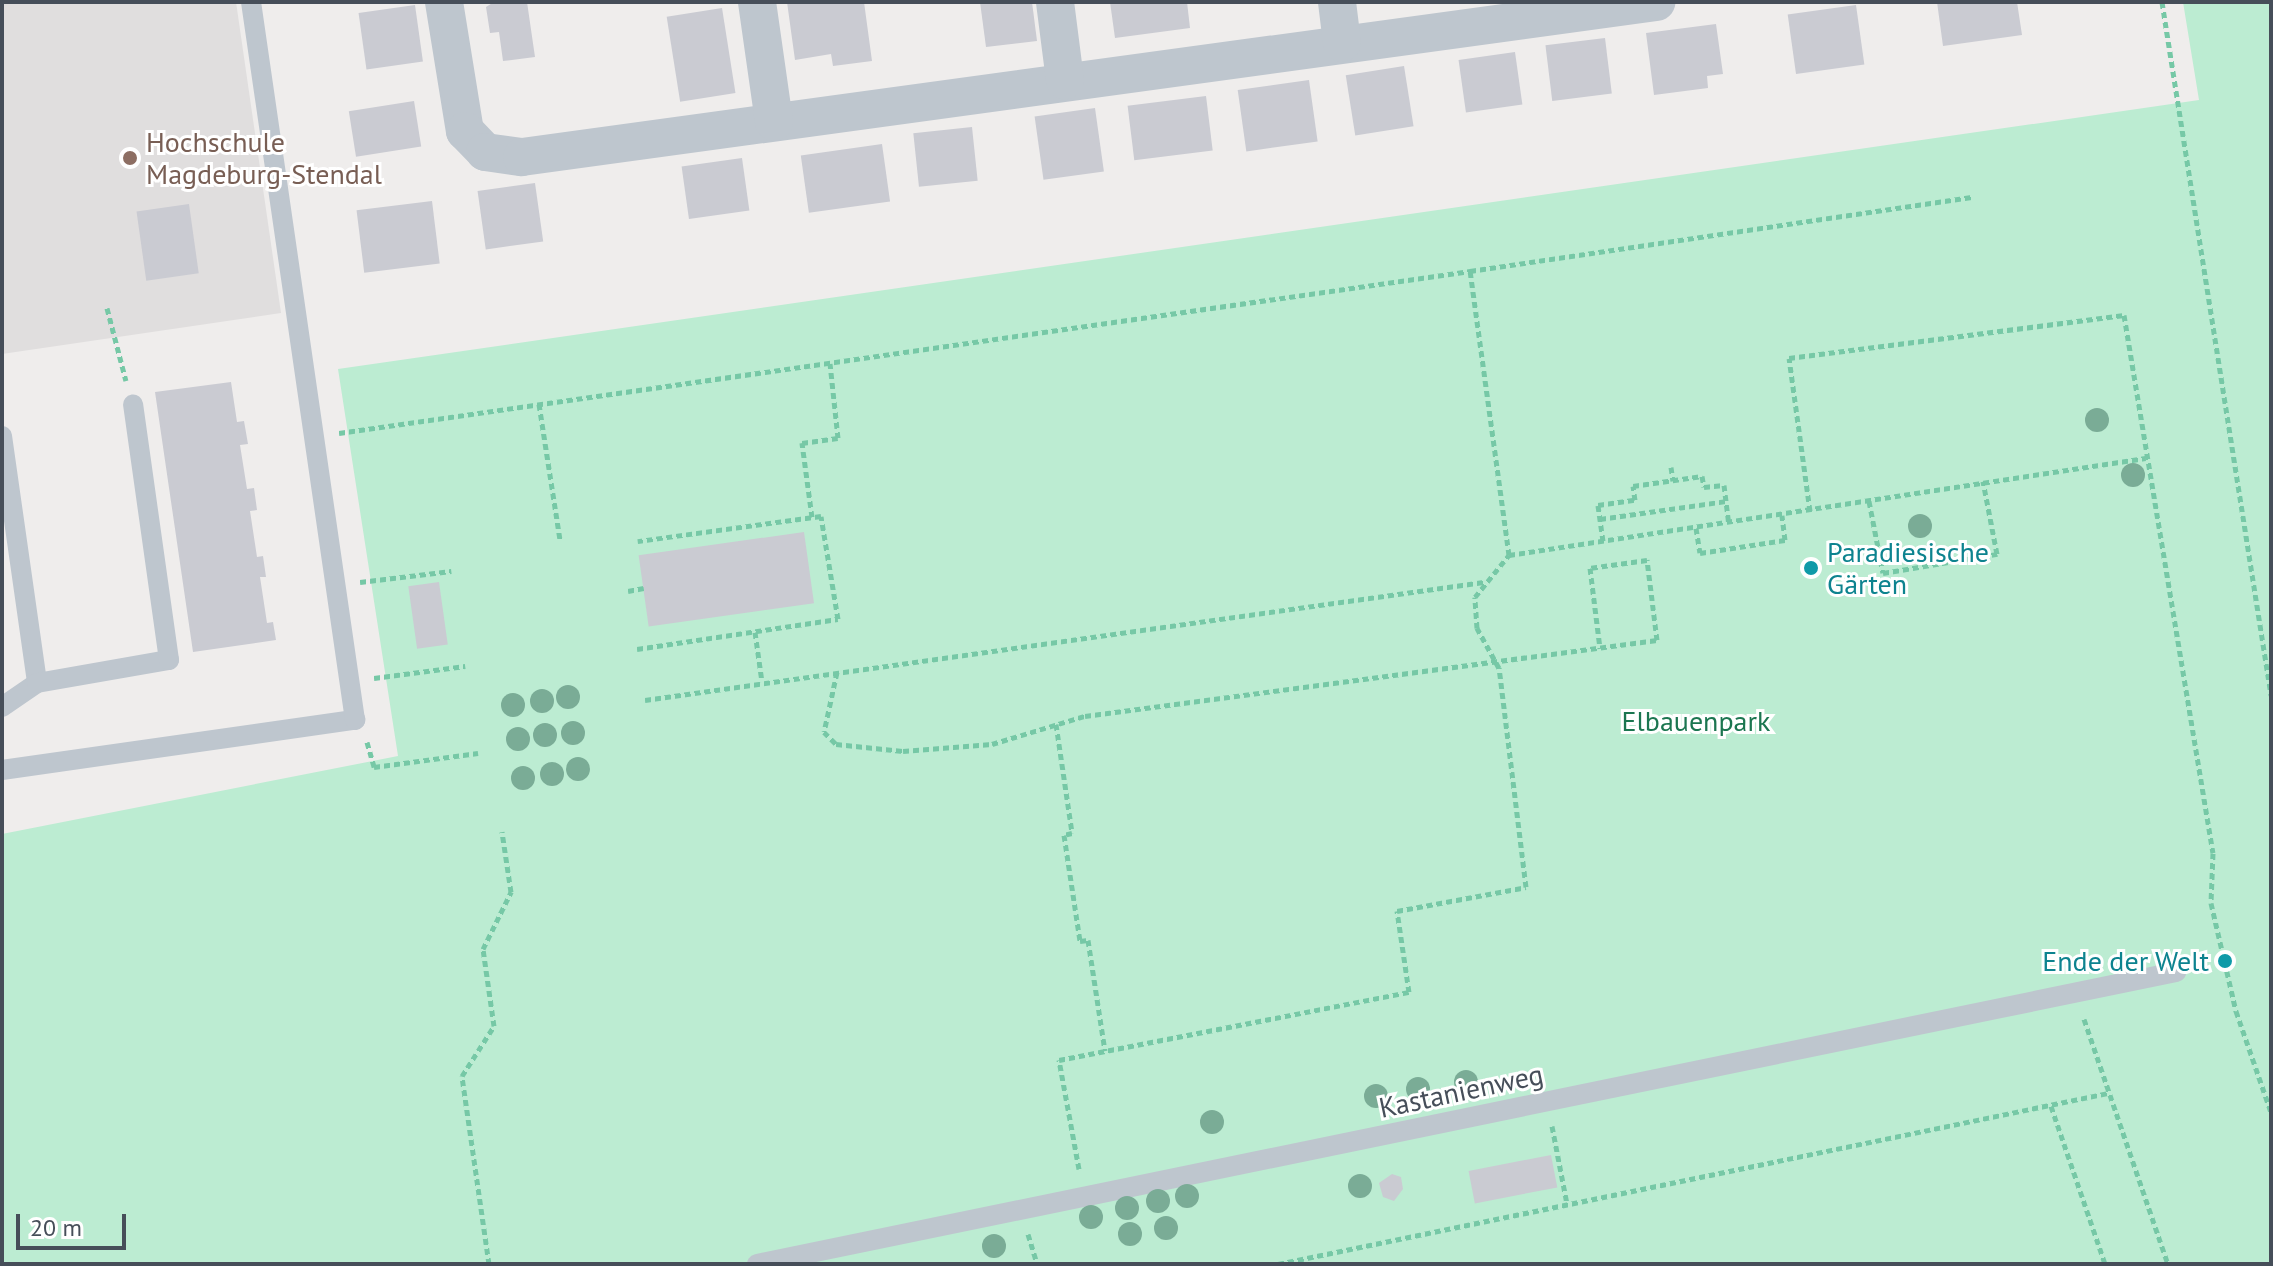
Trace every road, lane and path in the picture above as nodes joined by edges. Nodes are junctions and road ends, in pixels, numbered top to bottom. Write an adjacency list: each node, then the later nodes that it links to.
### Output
1 (251, 2): 18 (lane)
2 (444, 2): 10 (street)
3 (757, 2): 10 (street)
4 (1055, 2): 9 (street)
5 (1337, 2): 8 (street)
6 (1656, 2): 8 (street)
7 (2162, 2): 49 (path)
8 (1342, 43): 9 (street)
9 (1065, 80): 10 (street)
10 (774, 122)
11 (1972, 197): 12 (path)
12 (1470, 271): 14 (path); 34 (path)
13 (107, 308): 16 (path)
14 (830, 363): 15 (path); 27 (path)
15 (539, 404): 18 (path); 31 (path)
16 (133, 405): 48 (lane)
17 (2, 436): 48 (lane)
18 (314, 437): 37 (lane)
19 (2146, 458): 22 (path); 25 (path); 63 (path)
20 (1671, 467): 21 (path)
21 (1673, 481): 23 (path); 28 (path)
22 (1983, 481): 24 (path); 24 (path)
23 (1726, 501): 28 (path); 29 (path)
24 (1869, 501): 25 (path)
25 (1810, 511): 26 (path)
26 (1782, 515): 29 (path); 30 (path)
27 (812, 517): 32 (path); 40 (path)
28 (1600, 519): 33 (path)
29 (1729, 523): 30 (path)
30 (1696, 528): 33 (path)
31 (560, 540)
32 (638, 541)
33 (1603, 541): 34 (path)
34 (1509, 555): 36 (path)
35 (451, 571): 37 (path)
36 (1484, 582): 43 (path); 45 (path)
37 (336, 585): 46 (lane)
38 (644, 588): 39 (path)
39 (628, 591)
40 (755, 632): 42 (path); 47 (path)
41 (1600, 648): 41 (path); 43 (path)
42 (637, 649)
43 (1496, 662): 52 (path); 59 (path)
44 (465, 666): 46 (path)
45 (837, 672): 47 (path); 52 (path)
46 (349, 681): 55 (lane)
47 (762, 682): 50 (path)
48 (37, 683): 51 (lane)
49 (2271, 695)
50 (645, 700)
51 (2, 707)
52 (1056, 724): 59 (path)
53 (371, 749): 54 (path)
54 (478, 753)
55 (2, 770)
56 (502, 832): 66 (path)
57 (2176, 972): 58 (lane, Kastanienweg)
58 (2076, 992): 60 (path); 61 (lane, Kastanienweg)
59 (1105, 1051): 64 (path)
60 (2108, 1093): 62 (path); 70 (path)
61 (1547, 1102): 64 (lane, Kastanienweg); 65 (path)
62 (2051, 1106): 65 (path); 69 (path)
63 (2271, 1112)
64 (1085, 1197): 67 (lane, Kastanienweg)
65 (1567, 1204): 68 (path)
66 (489, 1264)
67 (757, 1264)
68 (1278, 1264)
69 (2105, 1264)
70 (2168, 1264)

